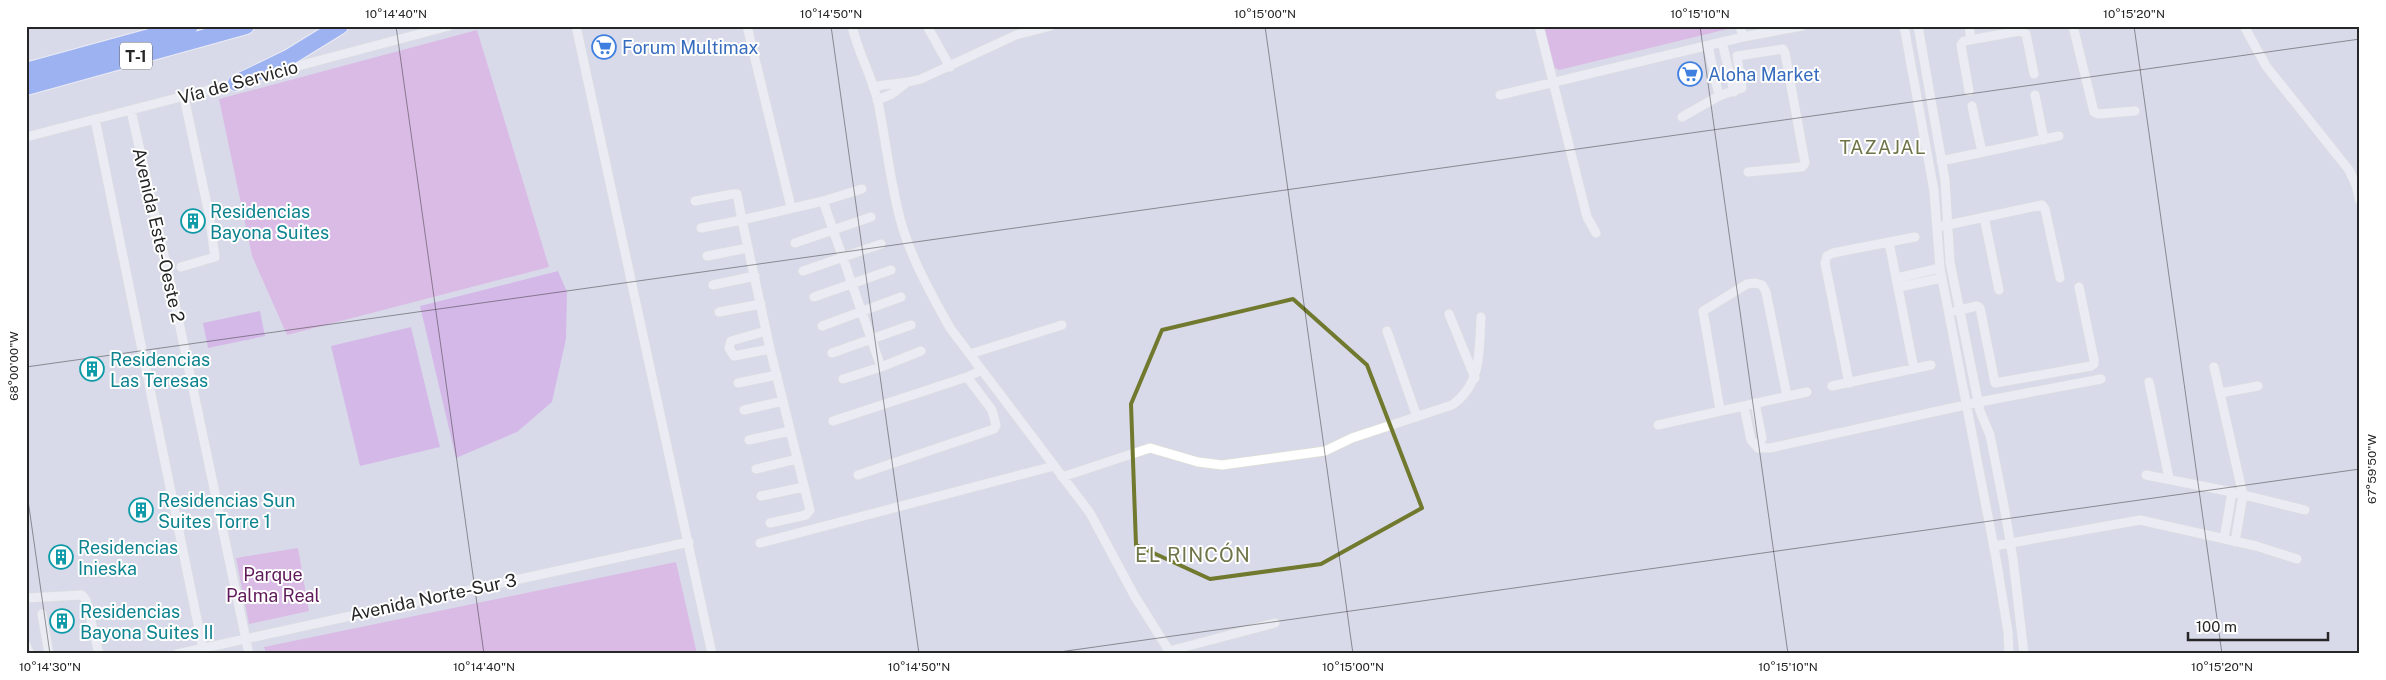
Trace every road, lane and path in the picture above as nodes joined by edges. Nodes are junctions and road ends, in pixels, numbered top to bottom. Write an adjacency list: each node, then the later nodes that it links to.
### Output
1 (190, 26): 23 (highway, T-1)
2 (246, 26): 28 (highway, T-1)
3 (340, 26): 25 (highway)
4 (449, 26): 25 (street, Vía de Servicio)
5 (576, 26): 143 (street)
6 (747, 26): 52 (street)
7 (852, 26): 29 (street)
8 (927, 26): 22 (street)
9 (1051, 26): 22 (street)
10 (1539, 26): 27 (street)
11 (1740, 26): 18 (street)
12 (1802, 26): 18 (street)
13 (1904, 26): 57 (street)
14 (1918, 26): 46 (street)
15 (1968, 26): 19 (street)
16 (2073, 26): 39 (street)
17 (2244, 26): 51 (street)
18 (1743, 37): 20 (street)
19 (1971, 40): 24 (street); 30 (street)
20 (1722, 42): 21 (street); 31 (street)
21 (1708, 46): 27 (street); 35 (street)
22 (950, 67): 26 (street)
23 (26, 71)
24 (2034, 74)
25 (236, 83): 34 (street, Vía de Servicio)
26 (906, 84): 29 (street); 36 (street)
27 (1551, 84): 32 (street); 60 (street)
28 (26, 87)
29 (873, 87): 36 (street)
30 (1969, 91)
31 (1734, 92): 35 (street); 47 (street)
32 (1500, 95)
33 (2035, 95): 44 (street)
34 (184, 96): 38 (street, Vía de Servicio); 68 (street)
35 (1719, 96): 40 (street)
36 (877, 100): 97 (street)
37 (1972, 106): 45 (street)
38 (131, 110): 41 (street, Vía de Servicio); 152 (street, Avenida Este-Oeste 2)
39 (2135, 111)
40 (1682, 117)
41 (95, 119): 43 (street, Vía de Servicio); 154 (street, Avenida Este-Oeste 2)
42 (2059, 136): 44 (street)
43 (26, 137)
44 (2044, 140): 45 (street)
45 (1982, 152): 46 (street)
46 (1941, 161): 56 (street)
47 (1748, 172)
48 (862, 189): 50 (street)
49 (695, 201): 55 (street)
50 (823, 201): 52 (street); 59 (street)
51 (2360, 201)
52 (791, 207): 55 (street)
53 (871, 216): 59 (street)
54 (1984, 217): 56 (street); 73 (street); 78 (street)
55 (742, 220): 58 (street); 65 (street)
56 (1947, 225): 57 (street); 82 (street)
57 (1936, 227): 71 (street)
58 (701, 228)
59 (833, 230): 63 (street); 67 (street)
60 (1596, 233)
61 (1915, 237): 62 (street)
62 (1889, 242): 74 (street); 108 (street)
63 (795, 243)
64 (881, 244): 67 (street)
65 (748, 248): 66 (street); 72 (street)
66 (707, 256)
67 (842, 258): 70 (street); 76 (street)
68 (181, 267)
69 (891, 270): 76 (street)
70 (803, 271)
71 (1941, 273): 74 (street); 85 (street)
72 (755, 276): 75 (street); 81 (street)
73 (2060, 278)
74 (1898, 282): 101 (street)
75 (713, 285)
76 (852, 285): 79 (street); 84 (street)
77 (2079, 287): 82 (street)
78 (1999, 290)
79 (814, 297)
80 (901, 297): 84 (street)
81 (760, 304): 83 (street); 91 (street)
82 (1959, 310): 85 (street); 117 (street)
83 (719, 312)
84 (862, 312): 90 (street); 93 (street)
85 (1949, 312): 120 (street)
86 (1449, 314): 105 (street)
87 (1481, 317): 105 (street)
88 (911, 325): 93 (street)
89 (1062, 325): 97 (street)
90 (822, 326)
91 (766, 331): 94 (street); 94 (street)
92 (1387, 331): 123 (street)
93 (872, 340): 96 (street); 100 (street)
94 (770, 349): 103 (street)
95 (921, 351): 100 (street)
96 (832, 352)
97 (970, 354): 102 (street)
98 (1932, 365): 101 (street)
99 (2214, 366): 114 (street)
100 (881, 367): 106 (street)
101 (1914, 369): 108 (street)
102 (982, 370): 104 (street); 130 (street)
103 (777, 374): 110 (street); 116 (street)
104 (967, 377): 124 (street); 132 (street)
105 (1475, 378): 123 (street)
106 (843, 379)
107 (2101, 380): 117 (street)
108 (1849, 382): 111 (street)
109 (2149, 382): 135 (street)
110 (738, 383)
111 (1832, 386)
112 (2258, 386): 114 (street)
113 (1807, 392): 115 (street)
114 (2220, 393): 138 (street)
115 (1787, 396): 118 (street); 122 (street)
116 (784, 401): 121 (street); 126 (street)
117 (1978, 402): 120 (street); 146 (street)
118 (1755, 403): 119 (street); 128 (street)
119 (1744, 406): 122 (street); 128 (street)
120 (1967, 406): 128 (street); 147 (street)
121 (744, 410)
122 (1720, 410): 125 (street)
123 (1417, 417): 134 (street)
124 (833, 421)
125 (1658, 425)
126 (790, 431): 127 (street); 129 (street)
127 (749, 440)
128 (1758, 448)
129 (797, 459): 131 (street); 136 (street)
130 (1054, 466): 134 (street); 145 (street)
131 (756, 469)
132 (858, 475)
133 (2146, 475): 135 (street)
134 (1062, 477): 155 (street)
135 (2168, 478): 137 (street)
136 (804, 487): 139 (street); 141 (street)
137 (2232, 492): 138 (street); 142 (street)
138 (2244, 495): 140 (street); 144 (street)
139 (761, 496)
140 (2305, 510)
141 (770, 523)
142 (2224, 539): 144 (street); 146 (street)
143 (689, 542): 152 (street, Avenida Norte-Sur 3); 161 (street)
144 (2235, 542): 148 (street)
145 (760, 543)
146 (2011, 543): 147 (street); 163 (street)
147 (1994, 546): 162 (street)
148 (2296, 559)
149 (26, 598): 158 (street)
150 (42, 614): 157 (street)
151 (1275, 623): 155 (street)
152 (246, 639): 154 (street, Avenida Norte-Sur 3); 160 (street, Avenida Este-Oeste 2)
153 (26, 645): 156 (street)
154 (204, 651): 159 (street, Avenida Norte-Sur 3)
155 (1170, 652)
156 (30, 654)
157 (49, 654)
158 (99, 654)
159 (177, 654)
160 (249, 654)
161 (712, 654)
162 (2008, 654)
163 (2024, 654)

